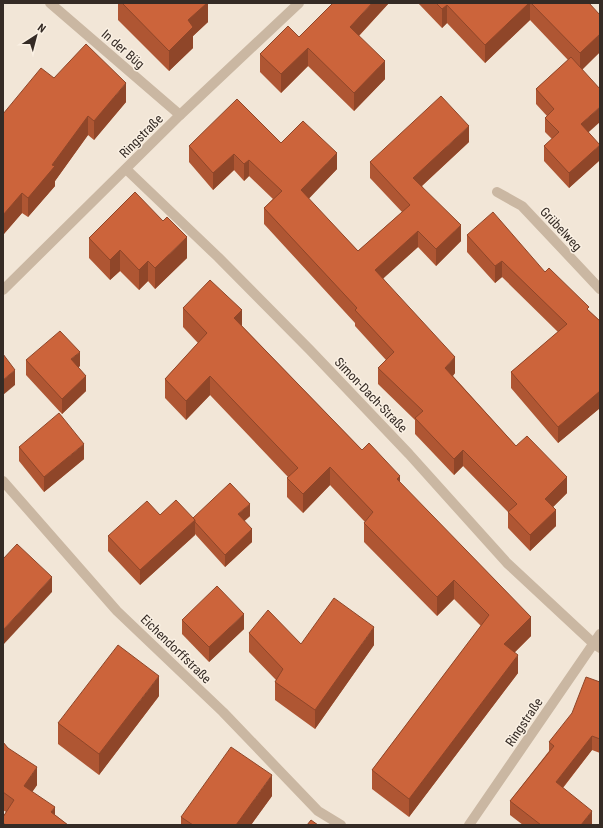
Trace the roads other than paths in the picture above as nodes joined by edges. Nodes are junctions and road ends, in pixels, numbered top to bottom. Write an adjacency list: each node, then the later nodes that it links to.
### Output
1 (50, 3): 3 (street, In der Büg)
2 (299, 3): 3 (street, Ringstraße)
3 (180, 115): 4 (street, Ringstraße)
4 (126, 169): 6 (street, Ringstraße); 10 (street, Simon-Dach-Straße)
5 (497, 192): 7 (street, Grübelweg)
6 (3, 290)
7 (600, 290)
8 (3, 481): 11 (street, Eichendorffstraße)
9 (600, 634): 10 (street, Ringstraße)
10 (596, 646): 12 (street, Ringstraße)
11 (341, 825)
12 (469, 825)

